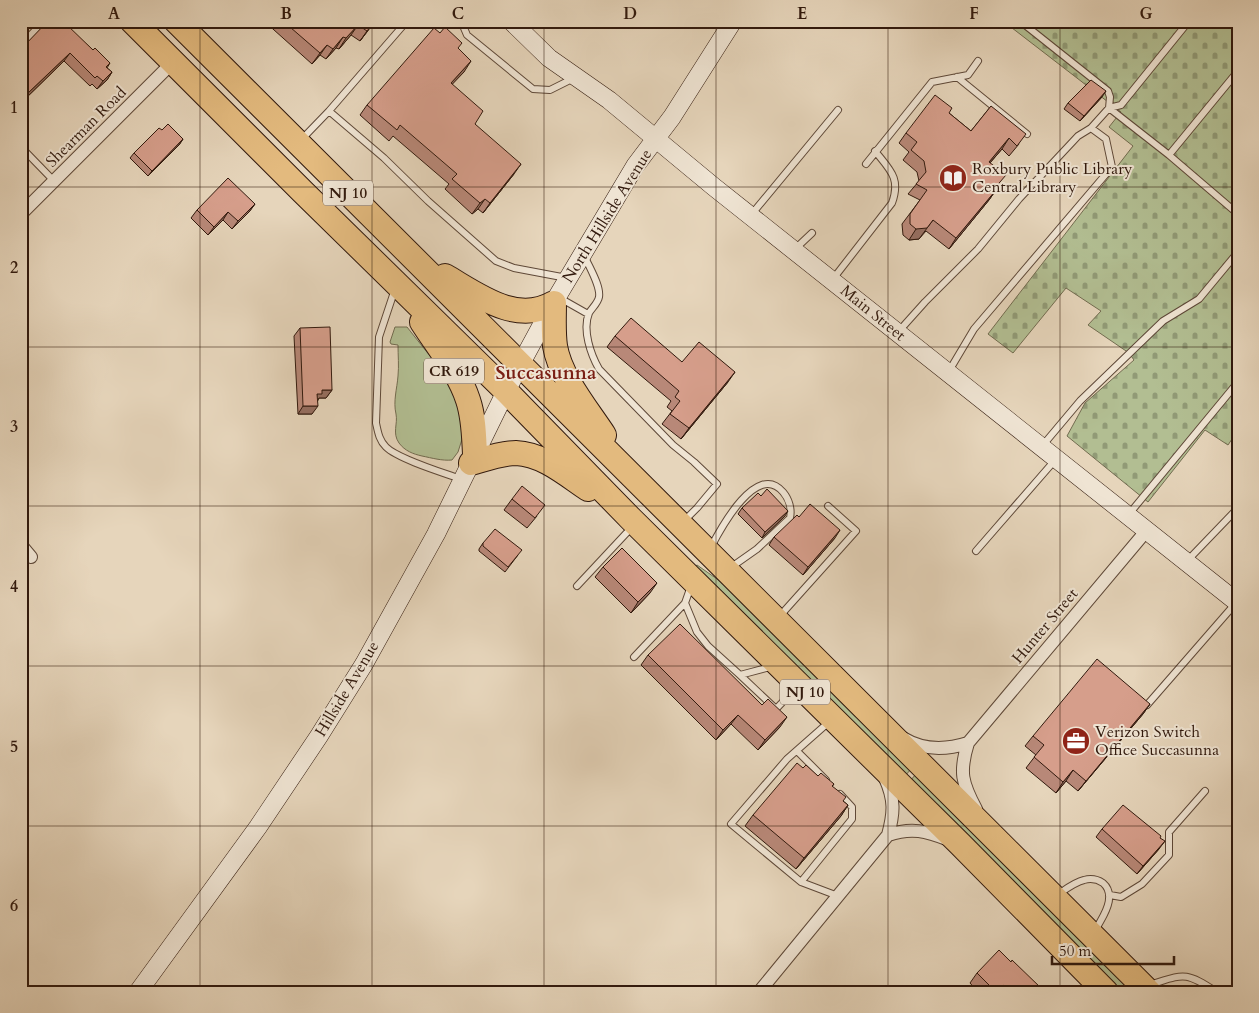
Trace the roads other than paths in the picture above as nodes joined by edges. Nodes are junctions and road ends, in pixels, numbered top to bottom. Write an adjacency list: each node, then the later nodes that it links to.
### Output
1 (44, 21): 10 (lane)
2 (132, 21): 12 (highway, NJ 10)
3 (176, 21): 22 (highway, NJ 10)
4 (407, 21): 17 (lane)
5 (461, 21): 14 (lane)
6 (511, 21): 14 (main road, Main Street)
7 (733, 21): 21 (main road, North Hillside Avenue)
8 (1020, 21): 16 (lane)
9 (1189, 21): 16 (lane)
10 (21, 45)
11 (978, 61): 15 (lane)
12 (173, 62): 27 (street, Shearman Road); 38 (highway, NJ 10)
13 (1238, 71): 25 (lane)
14 (576, 77): 21 (main road, Main Street)
15 (957, 77): 20 (lane); 24 (lane)
16 (1109, 108): 19 (lane); 25 (lane)
17 (329, 110): 22 (lane); 36 (lane)
18 (838, 110): 30 (lane)
19 (1091, 128): 41 (lane); 43 (lane)
20 (1027, 134)
21 (656, 138): 30 (main road, Main Street); 34 (main road, North Hillside Avenue / CR 619)
22 (298, 143): 35 (highway, NJ 10)
23 (21, 147): 27 (lane)
24 (875, 151): 26 (lane); 37 (lane)
25 (1169, 155): 29 (lane)
26 (866, 164)
27 (54, 181): 28 (street, Shearman Road)
28 (21, 214)
29 (1238, 214)
30 (751, 215): 32 (main road, Main Street)
31 (812, 233): 32 (lane)
32 (794, 250): 37 (main road, Main Street)
33 (1238, 252): 46 (lane)
34 (584, 253): 36 (main road, North Hillside Avenue / CR 619); 40 (lane)
35 (415, 258): 39 (highway); 42 (highway, NJ 10)
36 (569, 278): 39 (main road, North Hillside Avenue / CR 619)
37 (832, 280): 41 (main road, Main Street)
38 (403, 290): 45 (highway, NJ 10); 48 (highway, CR 619); 48 (lane)
39 (556, 300): 40 (lane); 42 (main road, North Hillside Avenue / CR 619); 49 (highway)
40 (588, 314): 54 (lane)
41 (898, 333): 43 (main road, Main Street)
42 (520, 364): 45 (main road, Hillside Avenue / CR 619); 49 (highway, NJ 10)
43 (948, 372): 46 (main road, Main Street)
44 (1238, 382): 52 (lane)
45 (506, 391): 48 (main road, Hillside Avenue / CR 619); 53 (highway, NJ 10)
46 (1042, 447): 47 (main road, Main Street)
47 (1057, 458): 52 (main road, Main Street); 57 (lane)
48 (469, 466): 53 (highway); 87 (main road, Hillside Avenue / CR 619)
49 (633, 478): 54 (highway, NJ 10)
50 (828, 506): 66 (lane)
51 (1238, 508): 60 (lane)
52 (1128, 515): 55 (main road, Main Street)
53 (633, 521): 62 (highway, NJ 10); 63 (lane)
54 (680, 525): 58 (highway, NJ 10)
55 (1147, 530): 60 (main road, Main Street); 74 (street, Hunter Street)
56 (21, 545): 59 (street)
57 (976, 551)
58 (708, 553): 61 (highway, NJ 10); 61 (lane)
59 (31, 558)
60 (1186, 562): 64 (main road, Main Street)
61 (726, 571): 66 (highway, NJ 10)
62 (692, 580): 65 (lane); 68 (highway, NJ 10)
63 (577, 586)
64 (1236, 599): 71 (lane)
65 (686, 603): 67 (lane); 69 (lane)
66 (776, 620): 73 (highway, NJ 10)
67 (634, 657)
68 (778, 665): 69 (lane); 70 (highway, NJ 10)
69 (740, 675): 70 (lane)
70 (799, 686): 72 (highway, NJ 10)
71 (1147, 705)
72 (833, 719): 75 (lane); 76 (highway, NJ 10)
73 (887, 729): 74 (street); 78 (highway, NJ 10)
74 (968, 743): 78 (street, Hunter Street)
75 (797, 751): 81 (lane); 81 (lane)
76 (880, 766): 79 (street); 80 (highway, NJ 10)
77 (1205, 791): 82 (lane)
78 (985, 827): 84 (highway, NJ 10)
79 (888, 836): 80 (street); 83 (street)
80 (960, 844): 89 (highway, NJ 10)
81 (801, 882): 83 (lane)
82 (1110, 895): 84 (lane); 85 (lane)
83 (838, 896): 88 (street)
84 (1054, 896): 85 (highway, NJ 10)
85 (1092, 935): 86 (highway, NJ 10)
86 (1147, 989): 90 (lane)
87 (138, 992)
88 (759, 992)
89 (1106, 992)
90 (1217, 992)

